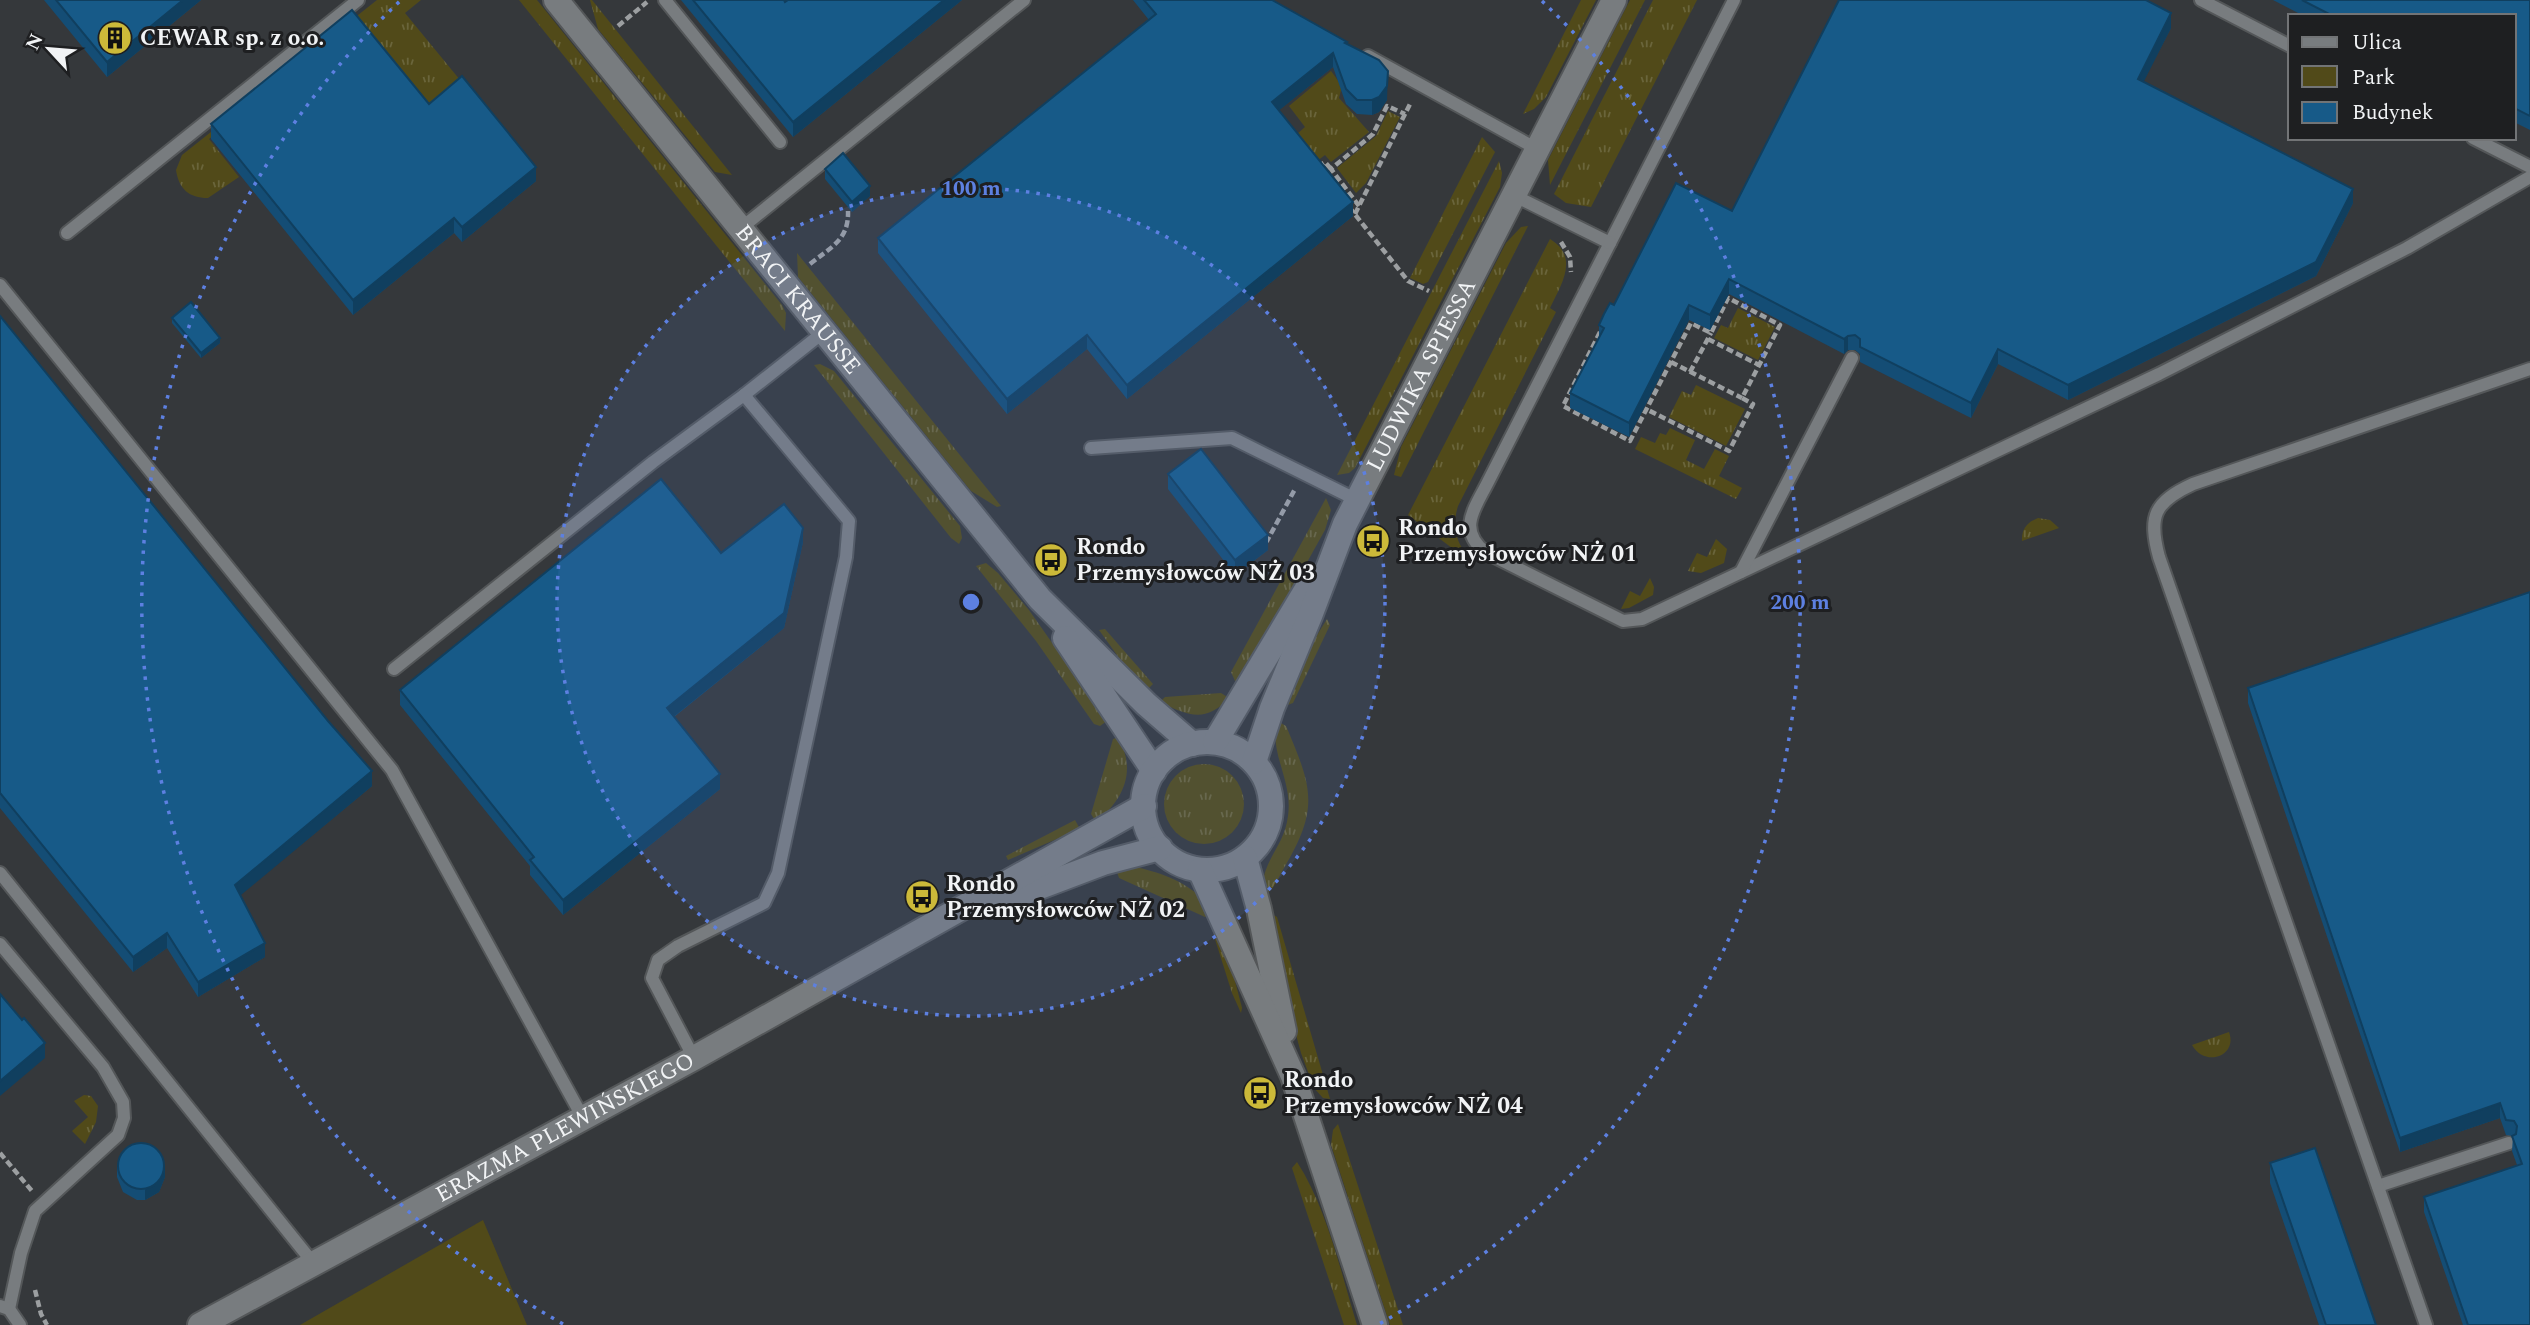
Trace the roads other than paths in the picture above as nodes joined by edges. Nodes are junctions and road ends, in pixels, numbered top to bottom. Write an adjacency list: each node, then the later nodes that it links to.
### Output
1 (358, 0): 17 (lane)
2 (555, 0): 16 (street, BRACI KRAUSSE)
3 (665, 0): 11 (lane)
4 (1024, 0): 16 (lane)
5 (1614, 0): 12 (street, LUDWIKA SPIESSA)
6 (1734, 0): 18 (lane)
7 (2200, 0): 8 (lane)
8 (2288, 45)
9 (1357, 49): 12 (lane)
10 (2477, 140): 13 (lane)
11 (780, 142)
12 (1537, 149): 15 (street, LUDWIKA SPIESSA)
13 (2530, 167)
14 (2530, 177): 27 (lane)
15 (1513, 195): 18 (lane); 25 (street, LUDWIKA SPIESSA)
16 (740, 229): 20 (street, BRACI KRAUSSE)
17 (67, 233)
18 (1610, 243): 27 (lane)
19 (0, 285): 42 (lane)
20 (825, 331): 23 (lane); 28 (street, BRACI KRAUSSE)
21 (1853, 358): 27 (lane)
22 (2530, 369): 44 (lane)
23 (744, 395): 29 (lane); 40 (lane)
24 (1091, 448): 25 (lane)
25 (1357, 500): 26 (street, LUDWIKA SPIESSA)
26 (1345, 524): 30 (street); 31 (street, LUDWIKA SPIESSA)
27 (1741, 572)
28 (1040, 599): 30 (street, BRACI KRAUSSE); 32 (street, BRACI KRAUSSE)
29 (394, 669)
30 (1203, 743): 31 (street); 32 (street)
31 (1254, 762): 35 (street)
32 (1154, 771): 33 (street)
33 (1143, 806): 34 (street); 38 (street, ERAZMA PLEWIŃSKIEGO)
34 (1160, 848): 36 (street); 38 (street, ERAZMA PLEWIŃSKIEGO)
35 (1245, 858): 36 (street); 41 (street)
36 (1200, 870): 41 (street)
37 (0, 873): 45 (lane)
38 (928, 929): 40 (street, ERAZMA PLEWIŃSKIEGO)
39 (0, 944): 46 (lane)
40 (694, 1058): 42 (street, ERAZMA PLEWIŃSKIEGO)
41 (1293, 1076): 49 (street)
42 (583, 1118): 45 (street, ERAZMA PLEWIŃSKIEGO)
43 (2509, 1143): 44 (lane)
44 (2378, 1186): 50 (lane)
45 (314, 1264): 48 (street, ERAZMA PLEWIŃSKIEGO)
46 (4, 1308): 47 (lane)
47 (20, 1325)
48 (200, 1325)
49 (1375, 1325)
50 (2426, 1325)

